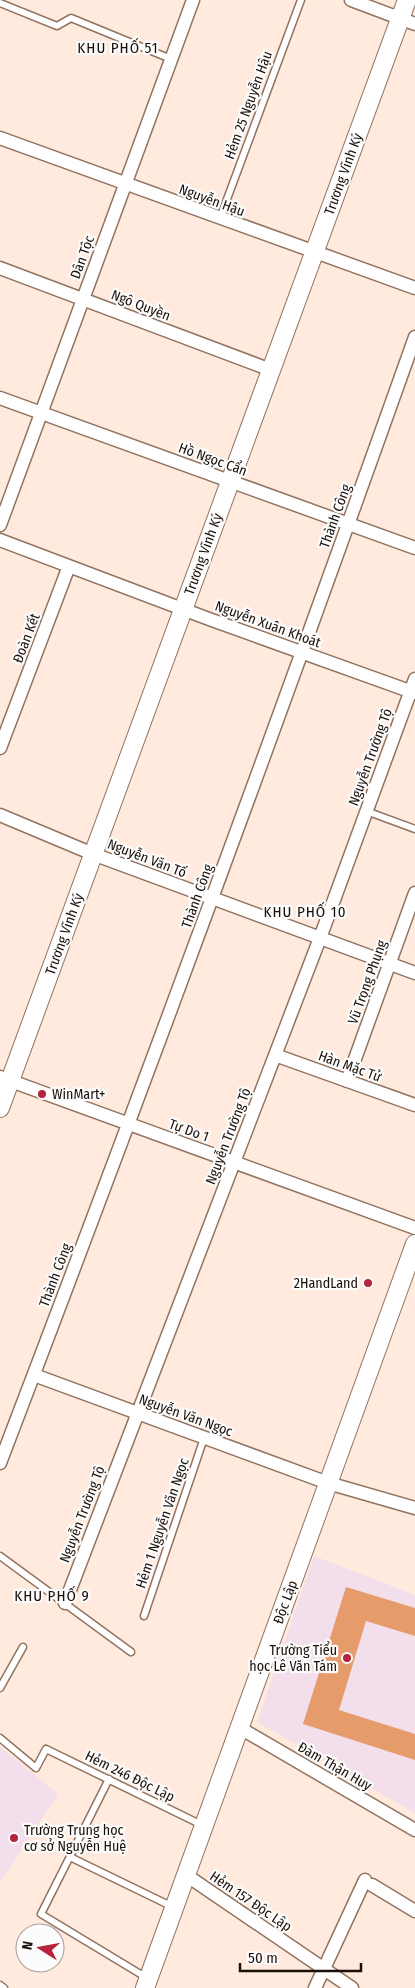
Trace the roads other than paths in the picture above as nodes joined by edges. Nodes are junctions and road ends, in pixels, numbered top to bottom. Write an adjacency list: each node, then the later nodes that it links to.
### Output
1 (193, 0): 7 (street, Dân Tộc)
2 (301, 0): 10 (lane, Hẻm 25 Nguyễn Hậu)
3 (351, 0): 6 (street)
4 (407, 0): 6 (street, Trương Vĩnh Ký)
5 (0, 3): 7 (lane)
6 (408, 21): 11 (street, Trương Vĩnh Ký)
7 (171, 59): 9 (street, Dân Tộc)
8 (0, 138): 9 (street, Nguyễn Hậu)
9 (125, 184): 10 (street, Nguyễn Hậu); 14 (street, Dân Tộc)
10 (220, 218): 11 (street, Nguyễn Hậu)
11 (313, 252): 13 (street, Nguyễn Hậu); 16 (street, Trương Vĩnh Ký)
12 (0, 268): 14 (street, Ngô Quyền)
13 (415, 288)
14 (83, 299): 16 (street, Ngô Quyền); 18 (street, Dân Tộc)
15 (415, 337): 20 (street, Thành Công)
16 (271, 370): 19 (street, Trương Vĩnh Ký)
17 (0, 398): 18 (street, Hồ Ngọc Cẩn)
18 (41, 413): 19 (street, Hồ Ngọc Cẩn); 21 (street, Dân Tộc)
19 (230, 481): 20 (street, Hồ Ngọc Cẩn); 25 (street, Trương Vĩnh Ký)
20 (348, 524): 23 (street, Hồ Ngọc Cẩn); 26 (street, Thành Công)
21 (0, 525)
22 (0, 540): 24 (street, Nguyễn Xuân Khoát)
23 (415, 548)
24 (69, 566): 25 (street, Nguyễn Xuân Khoát); 29 (street, Đoàn Kết)
25 (183, 609): 26 (street, Nguyễn Xuân Khoát); 33 (street, Trương Vĩnh Ký)
26 (302, 653): 28 (street, Nguyễn Xuân Khoát); 35 (street, Thành Công)
27 (415, 679): 28 (street, Nguyễn Trường Tộ)
28 (413, 692): 30 (street, Nguyễn Trường Tộ)
29 (0, 748)
30 (366, 811): 32 (lane); 36 (street, Nguyễn Trường Tộ)
31 (0, 815): 33 (street, Nguyễn Văn Tố)
32 (415, 829)
33 (93, 854): 35 (street, Nguyễn Văn Tố); 40 (street, Trương Vĩnh Ký)
34 (415, 893): 37 (street, Vũ Trọng Phụng)
35 (212, 898): 36 (street, Nguyễn Văn Tố); 44 (street, Thành Công)
36 (320, 938): 37 (street, Nguyễn Văn Tố); 39 (street, Nguyễn Trường Tộ)
37 (390, 964): 38 (street, Nguyễn Văn Tố); 41 (street, Vũ Trọng Phụng)
38 (415, 973)
39 (275, 1055): 41 (street, Hàn Mặc Tử); 45 (street, Nguyễn Trường Tộ)
40 (5, 1079): 43 (street, Trương Vĩnh Ký); 44 (street, Tự Do 1)
41 (347, 1081): 42 (street, Hàn Mặc Tử)
42 (415, 1105)
43 (0, 1108)
44 (128, 1124): 45 (street, Tự Do 1); 48 (street, Thành Công)
45 (234, 1162): 46 (street, Tự Do 1); 49 (street, Nguyễn Trường Tộ)
46 (415, 1228)
47 (415, 1244): 52 (street, Độc Lập)
48 (34, 1375): 49 (street, Nguyễn Văn Ngọc); 51 (street, Thành Công)
49 (137, 1413): 50 (street, Nguyễn Văn Ngọc); 55 (street, Nguyễn Trường Tộ)
50 (204, 1438): 52 (street, Nguyễn Văn Ngọc); 56 (lane, Hẻm 1 Nguyễn Văn Ngọc)
51 (0, 1463)
52 (328, 1483): 53 (street, Nguyễn Văn Ngọc); 60 (street, Độc Lập)
53 (415, 1508)
54 (0, 1556): 55 (lane)
55 (64, 1603): 58 (lane)
56 (144, 1616)
57 (23, 1646): 59 (lane)
58 (131, 1652)
59 (0, 1688)
60 (240, 1728): 63 (street, Độc Lập); 64 (street, Đàm Thận Huy)
61 (0, 1738): 62 (lane, Hẻm 246 Độc Lập)
62 (109, 1780): 63 (lane, Hẻm 246 Độc Lập); 65 (lane)
63 (204, 1826): 66 (street, Độc Lập)
64 (415, 1830)
65 (70, 1857): 67 (lane); 70 (lane)
66 (186, 1875): 67 (street, Độc Lập); 69 (street, Hẻm 157 Độc Lập)
67 (174, 1908): 70 (street, Độc Lập)
68 (415, 1910): 69 (street)
69 (323, 1969): 73 (street); 74 (street, Hẻm 157 Độc Lập)
70 (147, 1984)
71 (0, 1985): 72 (lane)
72 (4, 1988)
73 (315, 1988)
74 (352, 1988)

